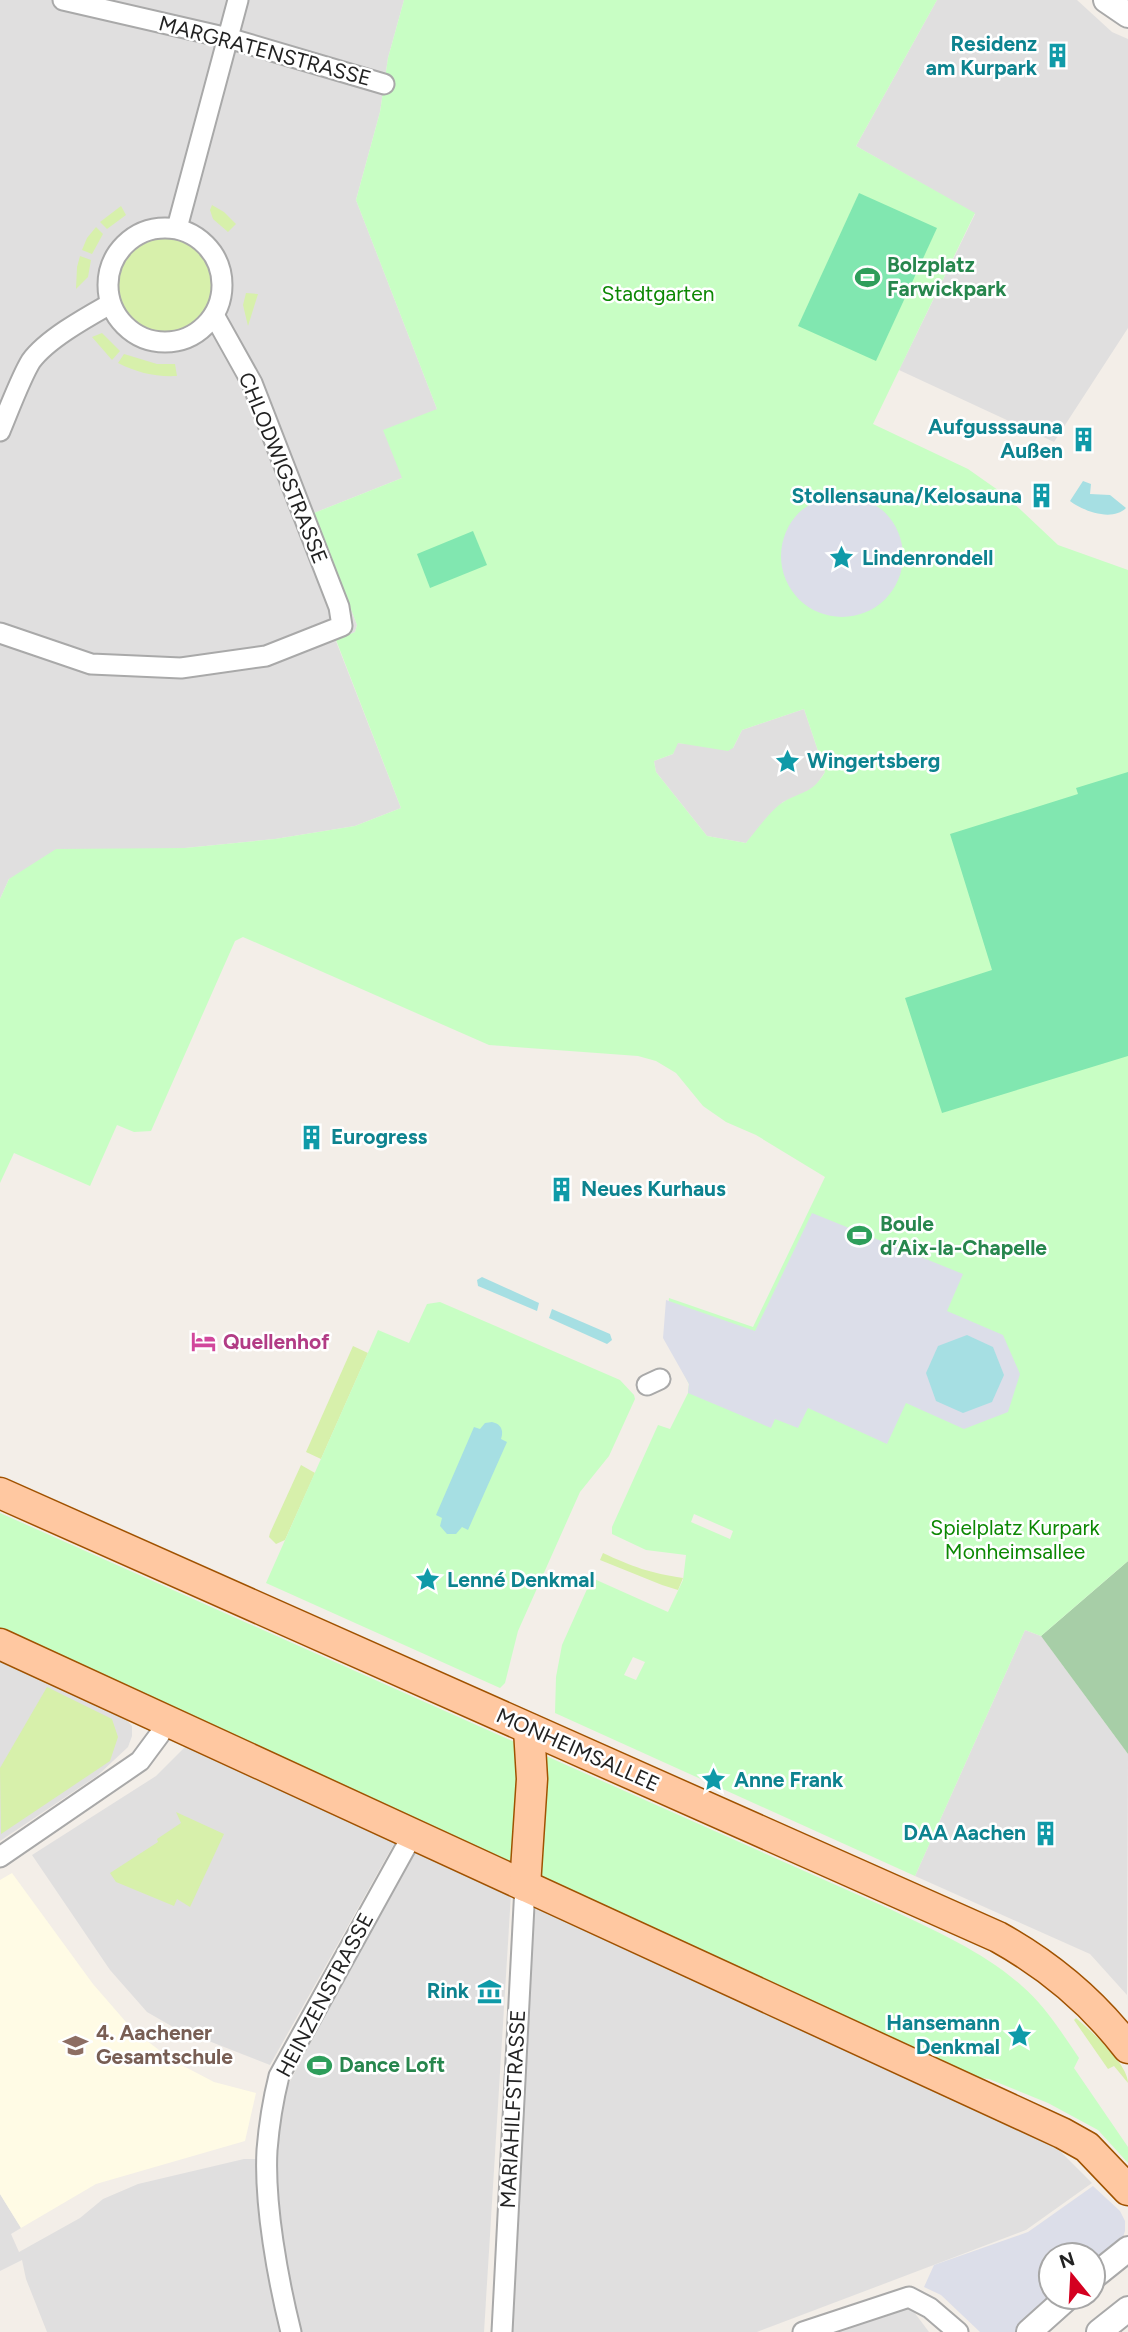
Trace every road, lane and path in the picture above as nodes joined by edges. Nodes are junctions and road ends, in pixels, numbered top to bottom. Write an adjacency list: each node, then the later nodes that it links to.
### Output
1 (63, 0): 5 (street, MARGRATENSTRASSE)
2 (1106, 0): 4 (street)
3 (238, 2): 5 (street)
4 (1128, 15)
5 (228, 38): 6 (street, MARGRATENSTRASSE); 7 (street)
6 (384, 84)
7 (177, 228): 8 (street); 9 (street)
8 (110, 304): 9 (street); 10 (street)
9 (214, 315): 11 (street, CHLODWIGSTRASSE)
10 (0, 431)
11 (0, 634)
12 (0, 1493): 15 (main road, MONHEIMSALLEE)
13 (0, 1644): 14 (main road)
14 (167, 1721): 16 (main road); 17 (street)
15 (529, 1729): 18 (main road); 19 (main road, MONHEIMSALLEE)
16 (412, 1834): 18 (main road); 25 (street, HEINZENSTRASSE)
17 (0, 1857)
18 (525, 1886): 20 (main road); 26 (street, MARIAHILFSTRASSE)
19 (1128, 2048)
20 (1128, 2190)
21 (1128, 2249): 22 (street)
22 (1107, 2266)
23 (1128, 2309): 30 (street)
24 (1052, 2311): 29 (street)
25 (290, 2332)
26 (502, 2332)
27 (803, 2332): 28 (street)
28 (958, 2332)
29 (1029, 2332)
30 (1099, 2332)

